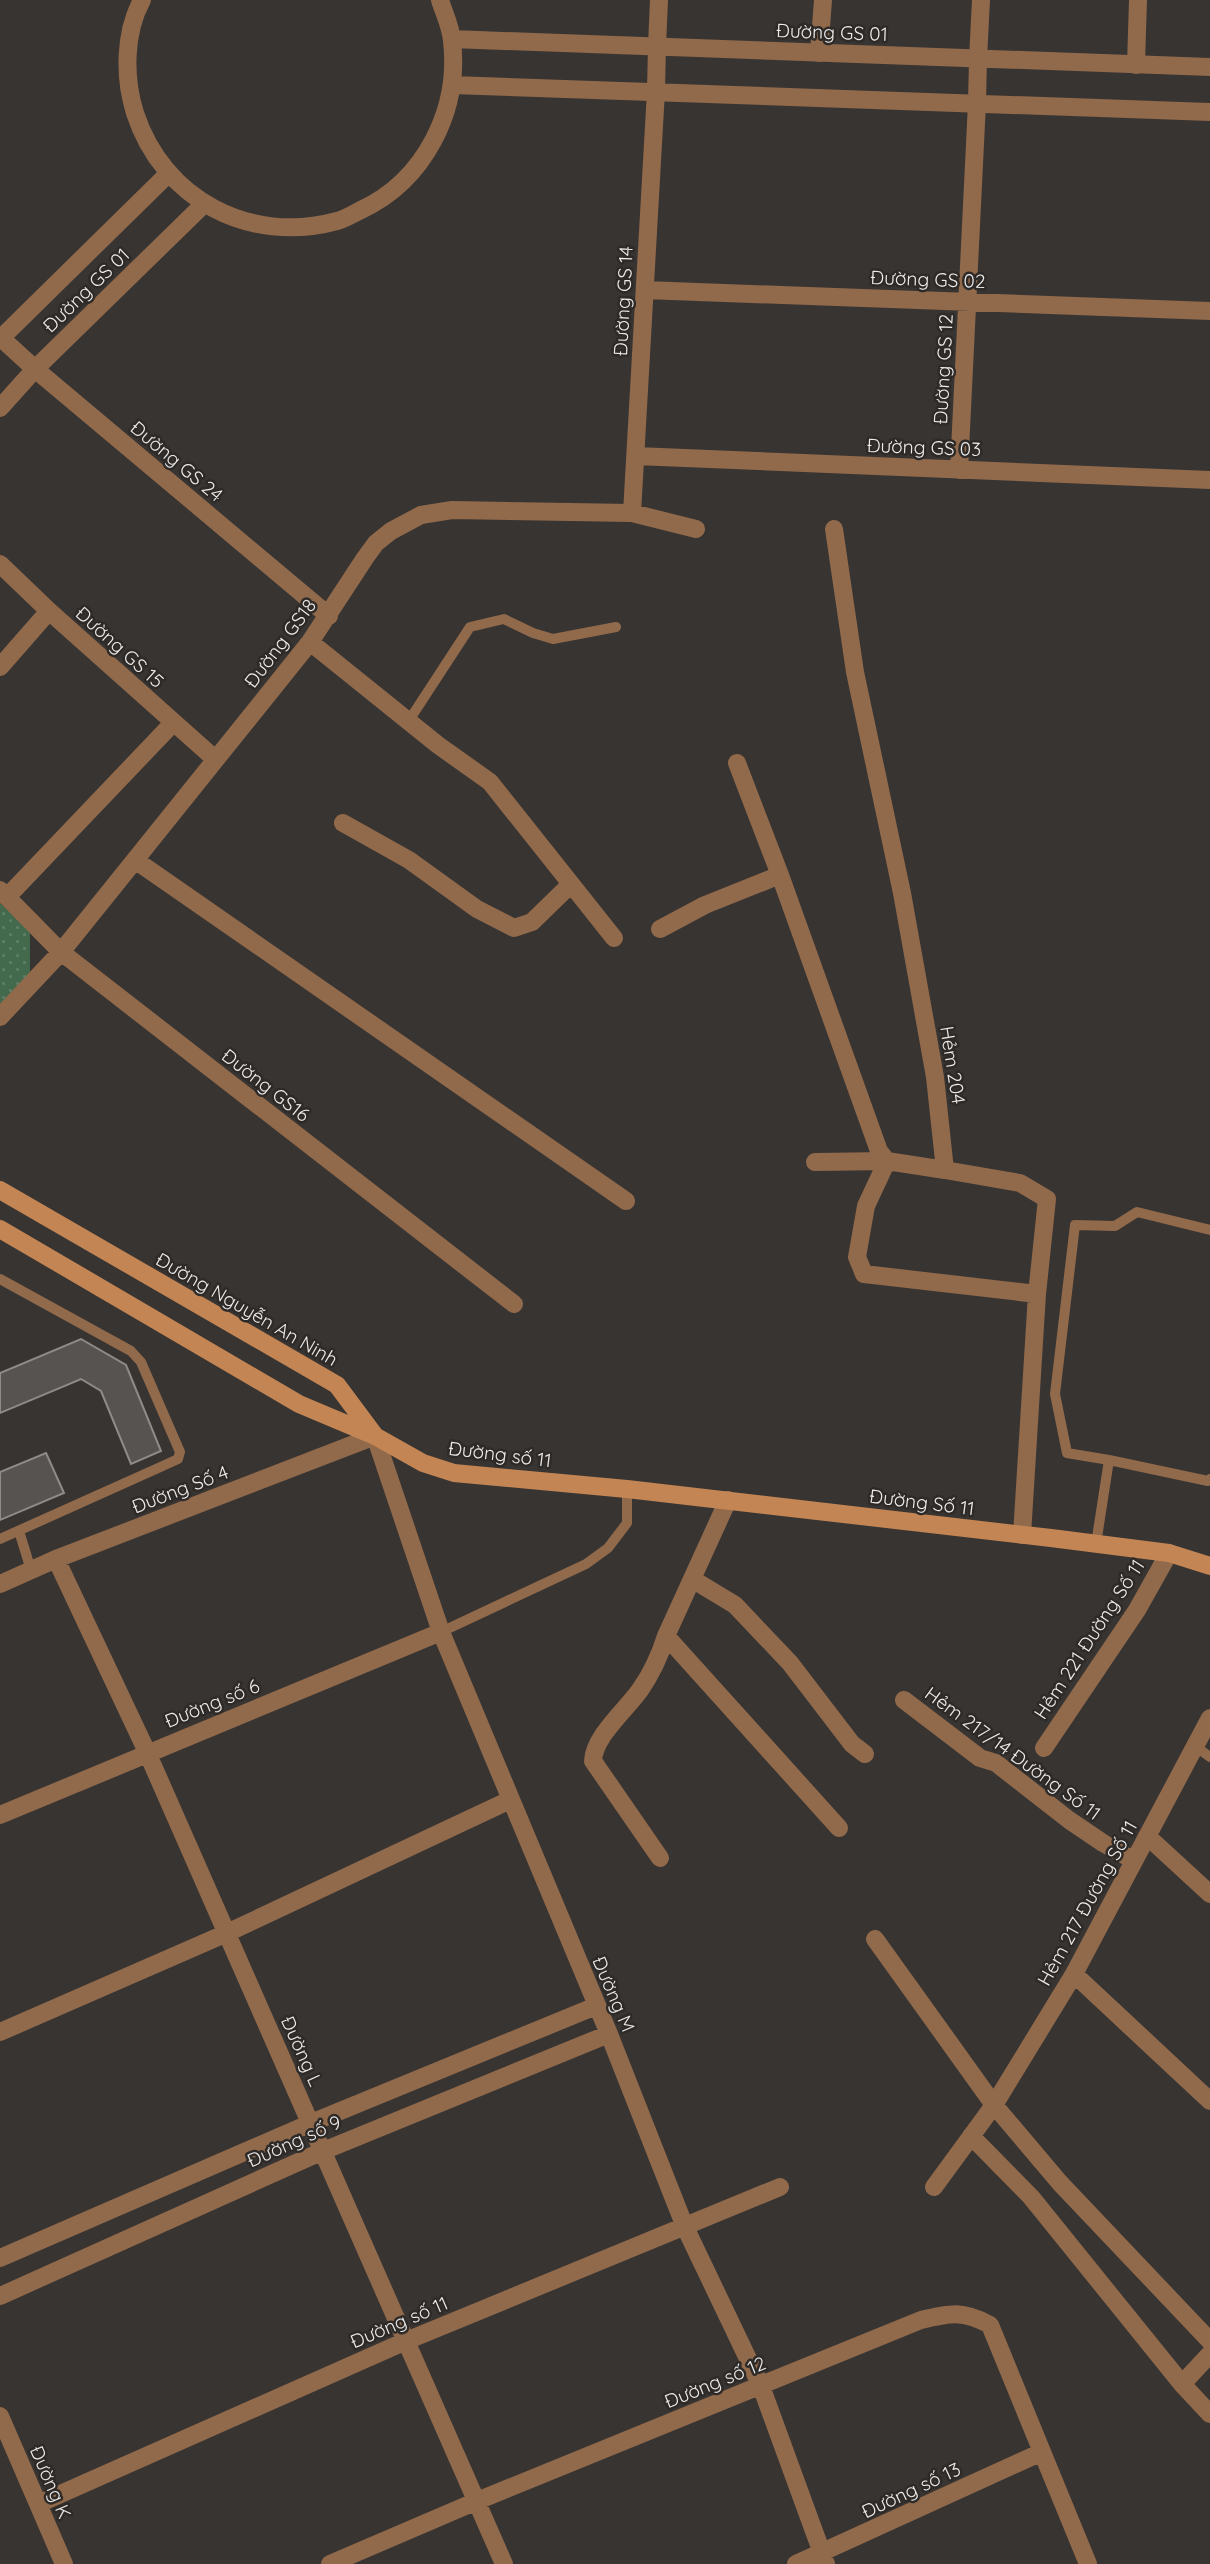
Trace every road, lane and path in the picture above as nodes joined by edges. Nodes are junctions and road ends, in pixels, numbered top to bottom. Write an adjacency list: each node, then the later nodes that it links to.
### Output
1 (142, 0): 17 (street)
2 (440, 0): 7 (street)
3 (659, 0): 8 (street)
4 (822, 0): 9 (street)
5 (981, 0): 10 (street)
6 (1138, 0): 11 (street)
7 (452, 39): 8 (street, Đường GS 01); 13 (street)
8 (657, 46): 9 (street, Đường GS 01); 14 (street, Đường GS 14)
9 (820, 52): 10 (street, Đường GS 01)
10 (978, 59): 11 (street, Đường GS 01); 15 (street, Đường GS 12)
11 (1136, 65): 12 (street, Đường GS 01)
12 (1210, 68)
13 (453, 85): 14 (street); 18 (street)
14 (656, 91): 15 (street); 19 (street, Đường GS 14)
15 (976, 103): 16 (street); 20 (street, Đường GS 12)
16 (1210, 112)
17 (168, 174): 18 (street); 22 (street, Đường GS 01)
18 (204, 204): 23 (street, Đường GS 01)
19 (645, 290): 20 (street, Đường GS 02); 25 (street, Đường GS 14)
20 (967, 302): 21 (street, Đường GS 02); 26 (street, Đường GS 12)
21 (1210, 311)
22 (0, 338): 23 (street, Đường GS 24)
23 (35, 369): 24 (street, Đường GS 01); 33 (street, Đường GS 24)
24 (0, 408)
25 (635, 456): 26 (street, Đường GS 03); 28 (street, Đường GS 14)
26 (958, 470): 27 (street, Đường GS 03)
27 (1210, 480)
28 (632, 513): 29 (street, Đường GS18); 33 (street, Đường GS18)
29 (696, 529)
30 (834, 529): 52 (street, Hẻm 204)
31 (0, 564): 32 (street, Đường GS 15)
32 (49, 611): 36 (street); 38 (street, Đường GS 15)
33 (329, 616): 35 (street, Đường GS18)
34 (616, 627): 37 (lane)
35 (310, 642): 37 (street); 39 (street, Đường GS18)
36 (0, 667)
37 (408, 722): 44 (street)
38 (173, 723): 39 (street, Đường GS 15); 45 (street)
39 (215, 760): 42 (street, Đường GS18)
40 (737, 763): 43 (street)
41 (343, 823): 44 (street)
42 (135, 860): 48 (street, Đường GS18); 54 (street)
43 (780, 875): 46 (street); 50 (street)
44 (571, 884): 47 (street)
45 (3, 894): 48 (street, Đường GS16)
46 (660, 929)
47 (614, 938)
48 (61, 951): 49 (street, Đường GS18); 59 (street, Đường GS16)
49 (0, 1017)
50 (887, 1161): 51 (street); 52 (street); 58 (street)
51 (815, 1162)
52 (945, 1170): 58 (street)
53 (0, 1191): 60 (main road, Đường Nguyễn An Ninh)
54 (626, 1201)
55 (0, 1229): 60 (main road)
56 (1210, 1230): 61 (lane)
57 (0, 1279): 65 (lane)
58 (1037, 1294): 66 (street)
59 (514, 1304)
60 (375, 1436): 63 (main road, Đường số 11); 70 (street, Đường Số 4); 75 (street, Đường M)
61 (1110, 1460): 62 (lane); 68 (lane)
62 (1210, 1479)
63 (626, 1489): 64 (main road, Đường Số 11); 75 (lane)
64 (728, 1500): 66 (main road, Đường Số 11); 73 (street)
65 (19, 1531): 67 (lane); 72 (lane)
66 (1022, 1535): 68 (main road, Đường Số 11)
67 (0, 1539)
68 (1096, 1544): 69 (main road, Đường Số 11)
69 (1169, 1553): 71 (main road, Đường Số 11); 80 (street, Hẻm 221 Đường Số 11)
70 (56, 1559): 72 (street, Đường Số 4); 81 (street, Đường L)
71 (1210, 1566)
72 (31, 1570): 74 (street, Đường Số 4)
73 (692, 1579): 76 (street); 82 (street)
74 (0, 1584)
75 (441, 1632): 81 (street, Đường số 6); 84 (street, Đường M)
76 (666, 1636): 86 (street); 88 (street)
77 (905, 1700): 89 (street, Hẻm 217/14 Đường Số 11)
78 (1210, 1718): 79 (street, Hẻm 217 Đường Số 11)
79 (1195, 1746): 83 (lane); 87 (street, Hẻm 217 Đường Số 11)
80 (1044, 1748)
81 (147, 1752): 85 (street, Đường số 6); 91 (street, Đường L)
82 (865, 1754)
83 (1210, 1757)
84 (510, 1800): 91 (street); 94 (street, Đường M)
85 (0, 1815)
86 (839, 1828)
87 (1147, 1836): 89 (street, Hẻm 217 Đường Số 11); 90 (street)
88 (660, 1858)
89 (1133, 1860): 93 (street, Hẻm 217 Đường Số 11)
90 (1210, 1894)
91 (228, 1933): 95 (street); 99 (street, Đường L)
92 (875, 1939): 98 (street)
93 (1074, 1974): 97 (street); 98 (street, Hẻm 217 Đường Số 11)
94 (596, 2006): 96 (street, Đường M); 99 (street, Đường số 9)
95 (0, 2032)
96 (609, 2034): 101 (street, Đường số 9); 104 (street, Đường M)
97 (1210, 2101)
98 (994, 2105): 100 (street, Hẻm 217 Đường Số 11); 108 (street)
99 (311, 2123): 101 (street, Đường L); 105 (street, Đường số 9)
100 (971, 2136): 103 (street, Hẻm 217 Đường Số 11); 110 (street)
101 (323, 2151): 106 (street, Đường số 9); 107 (street, Đường L)
102 (779, 2187): 104 (street, Đường số 11)
103 (934, 2187)
104 (685, 2227): 107 (street, Đường số 11); 111 (street, Đường M)
105 (0, 2258)
106 (0, 2296)
107 (406, 2341): 115 (street, Đường L); 116 (street, Đường số 11)
108 (1210, 2341)
109 (1210, 2354): 110 (street)
110 (1182, 2384): 112 (street)
111 (761, 2386): 114 (street, Đường số 12); 115 (street, Đường số 12); 117 (street, Đường M)
112 (1210, 2414)
113 (0, 2416): 116 (street, Đường K)
114 (1042, 2452): 117 (street, Đường số 13); 122 (street, Đường số 12)
115 (477, 2501): 119 (street, Đường số 12); 120 (street, Đường L)
116 (38, 2504): 118 (street, Đường K)
117 (823, 2558): 121 (street, Đường số 13)
118 (64, 2564)
119 (330, 2564)
120 (504, 2564)
121 (796, 2564)
122 (1088, 2564)

